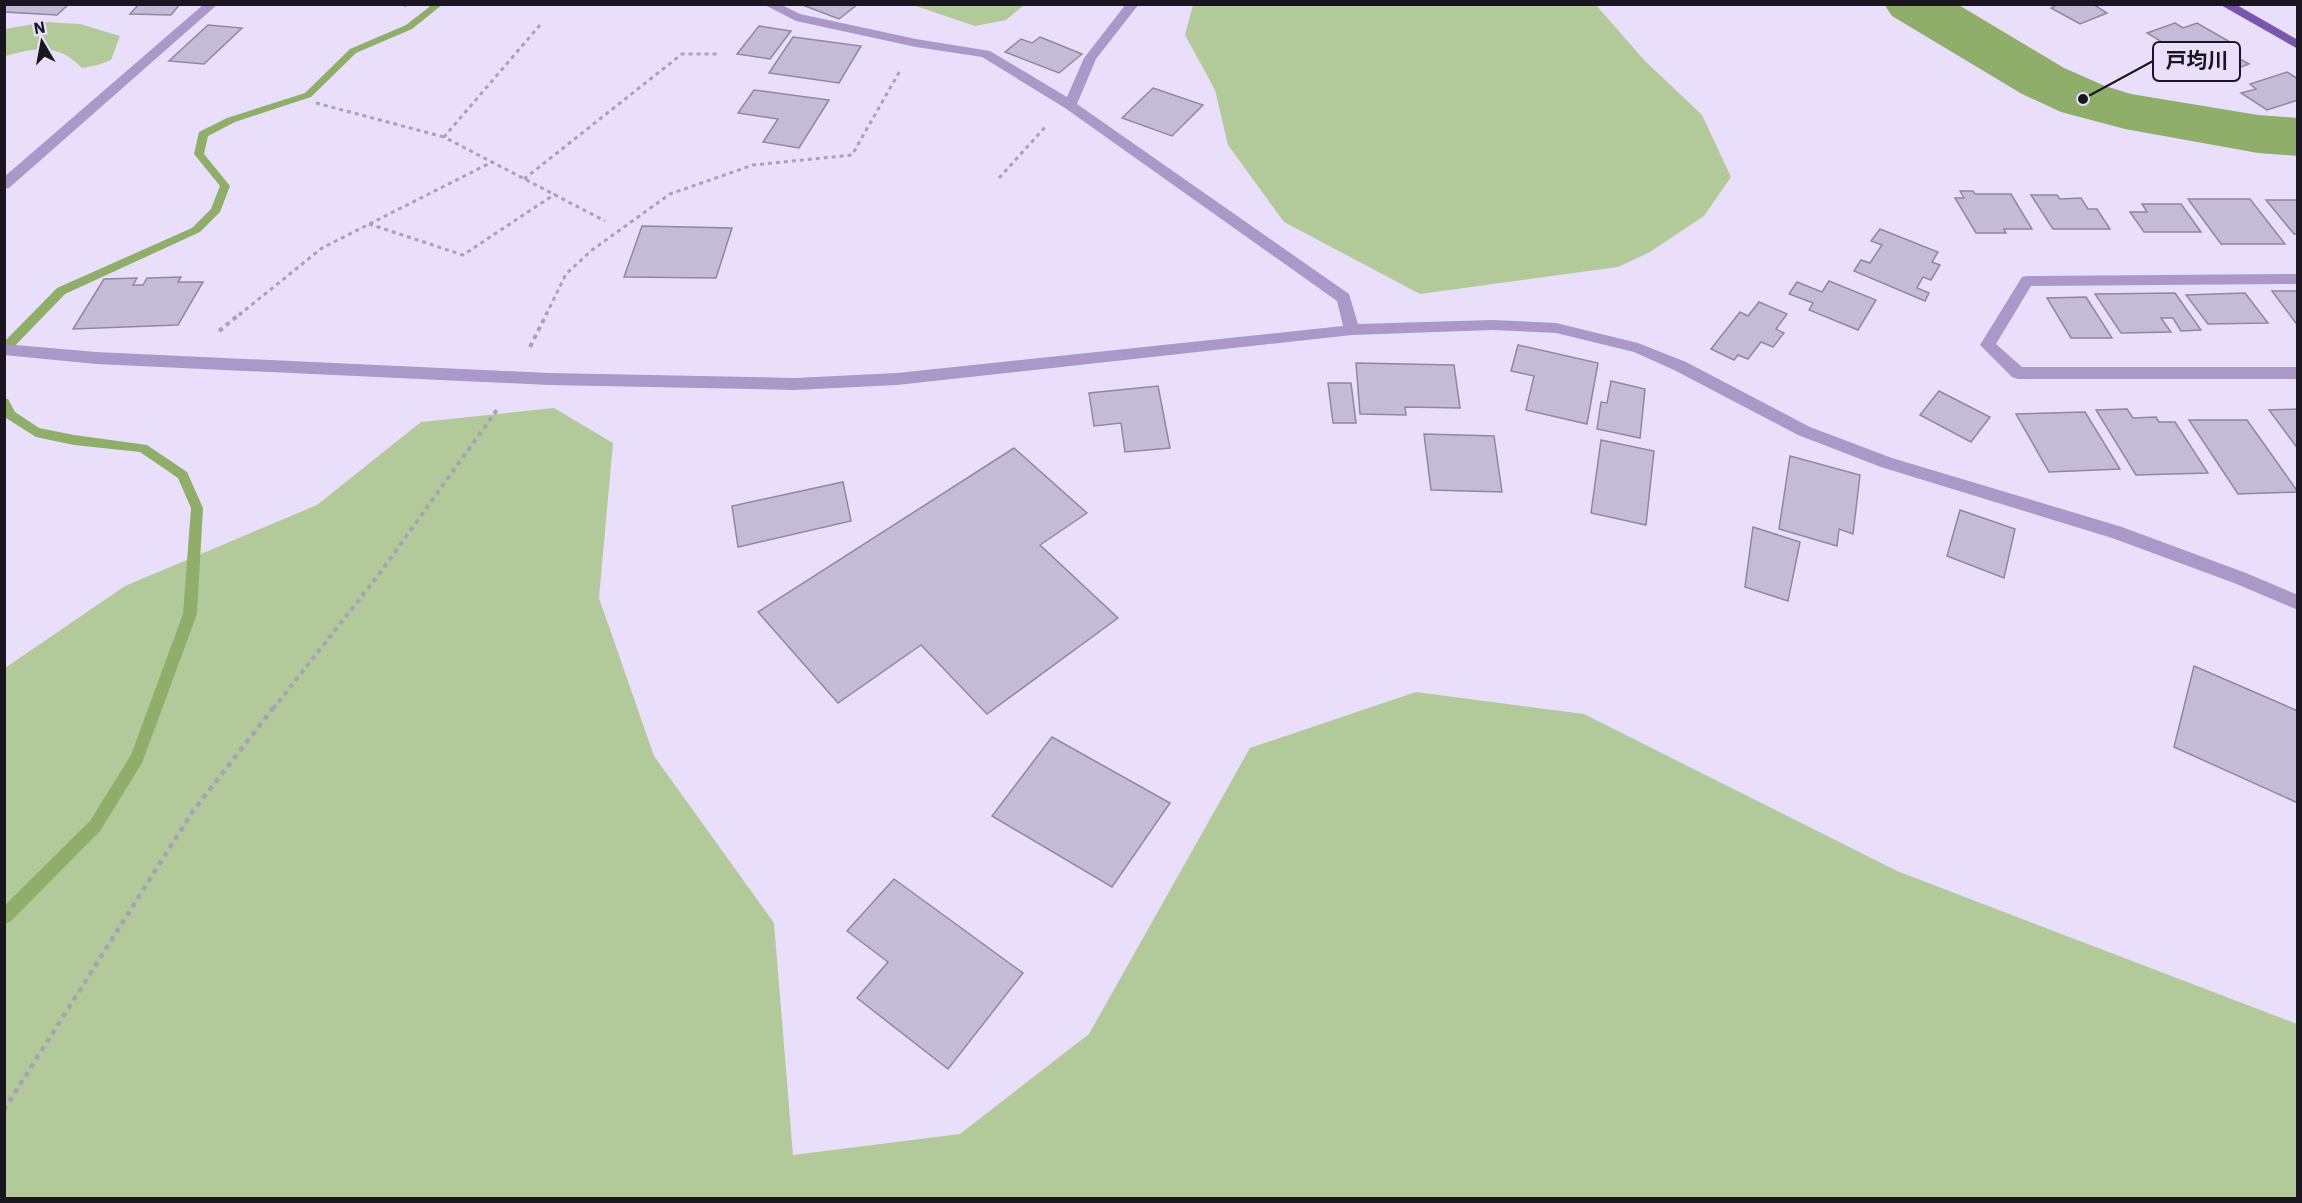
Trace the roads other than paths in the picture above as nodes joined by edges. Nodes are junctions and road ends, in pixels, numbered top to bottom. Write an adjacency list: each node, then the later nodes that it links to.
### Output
1 (212, 4): 7 (street)
2 (769, 4): 6 (street)
3 (1133, 4): 6 (street)
4 (2225, 4): 5 (main road)
5 (2298, 45)
6 (1070, 105): 9 (street)
7 (4, 184)
8 (2298, 279): 11 (street)
9 (1352, 330): 10 (street); 12 (street)
10 (4, 350)
11 (2298, 373)
12 (2298, 603)

